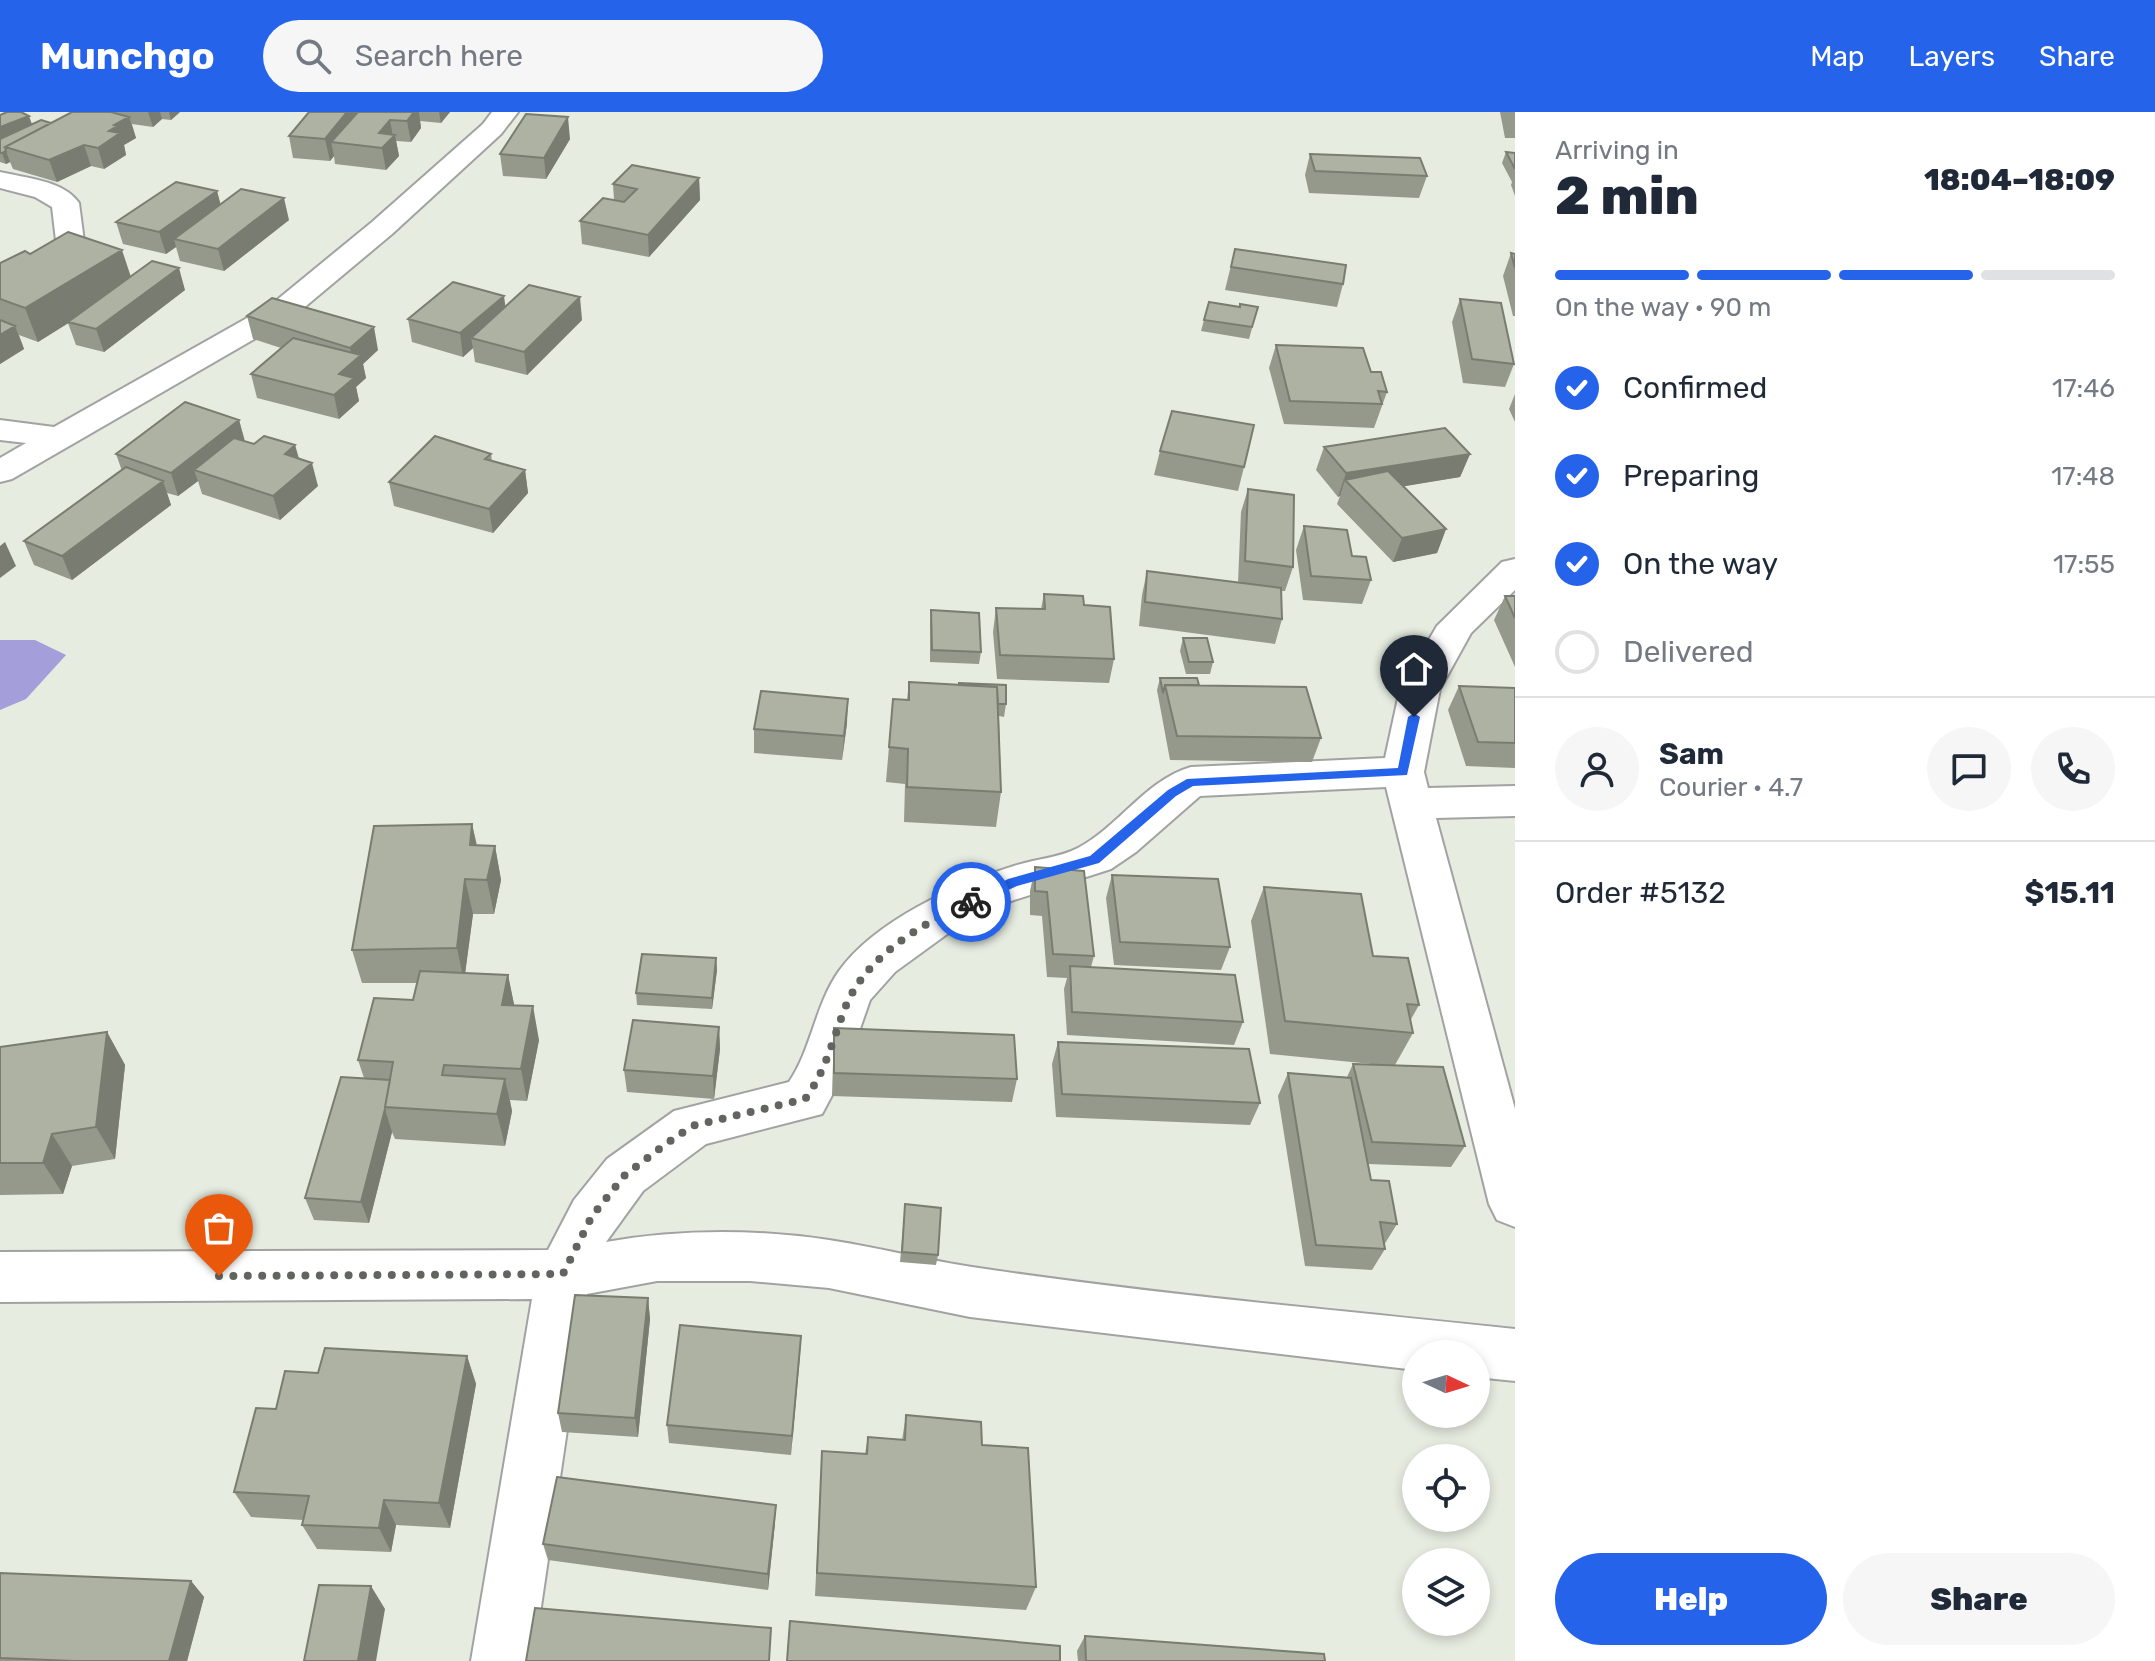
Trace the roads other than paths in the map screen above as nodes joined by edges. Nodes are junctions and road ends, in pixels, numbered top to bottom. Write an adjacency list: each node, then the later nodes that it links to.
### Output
1 (505, 112): 5 (street)
2 (0, 180): 3 (street)
3 (72, 257)
4 (0, 430): 5 (street)
5 (60, 438): 6 (street)
6 (0, 472)
7 (1515, 570): 8 (street)
8 (1408, 788): 9 (street); 10 (street); 11 (street)
9 (1515, 801)
10 (1515, 1204)
11 (563, 1274): 12 (street); 13 (street); 14 (street)
12 (0, 1277)
13 (1515, 1355)
14 (502, 1661)

